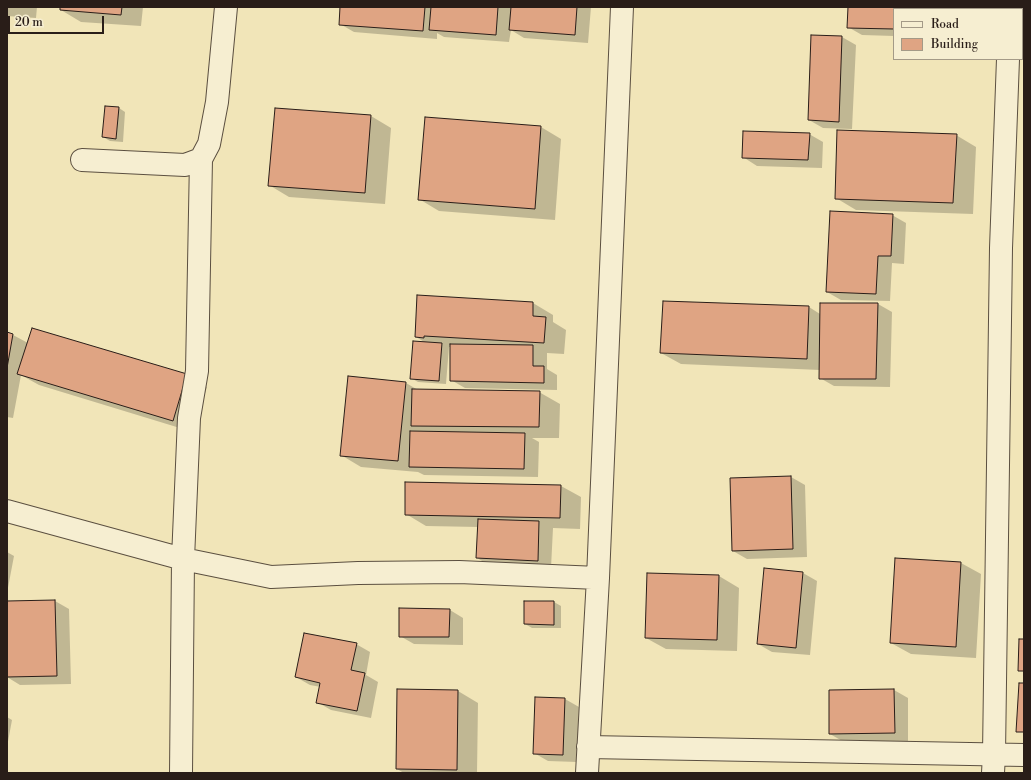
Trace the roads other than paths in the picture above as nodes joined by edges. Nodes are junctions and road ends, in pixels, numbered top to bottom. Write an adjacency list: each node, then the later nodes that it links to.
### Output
1 (226, 7): 5 (street)
2 (622, 7): 8 (street)
3 (1008, 60): 11 (street)
4 (82, 160): 5 (street)
5 (201, 160): 7 (street)
6 (7, 511): 7 (street)
7 (183, 559): 8 (street); 12 (street)
8 (598, 578): 9 (street)
9 (588, 747): 11 (street); 13 (street)
10 (1024, 755): 11 (street)
11 (994, 763)
12 (181, 773)
13 (587, 773)

